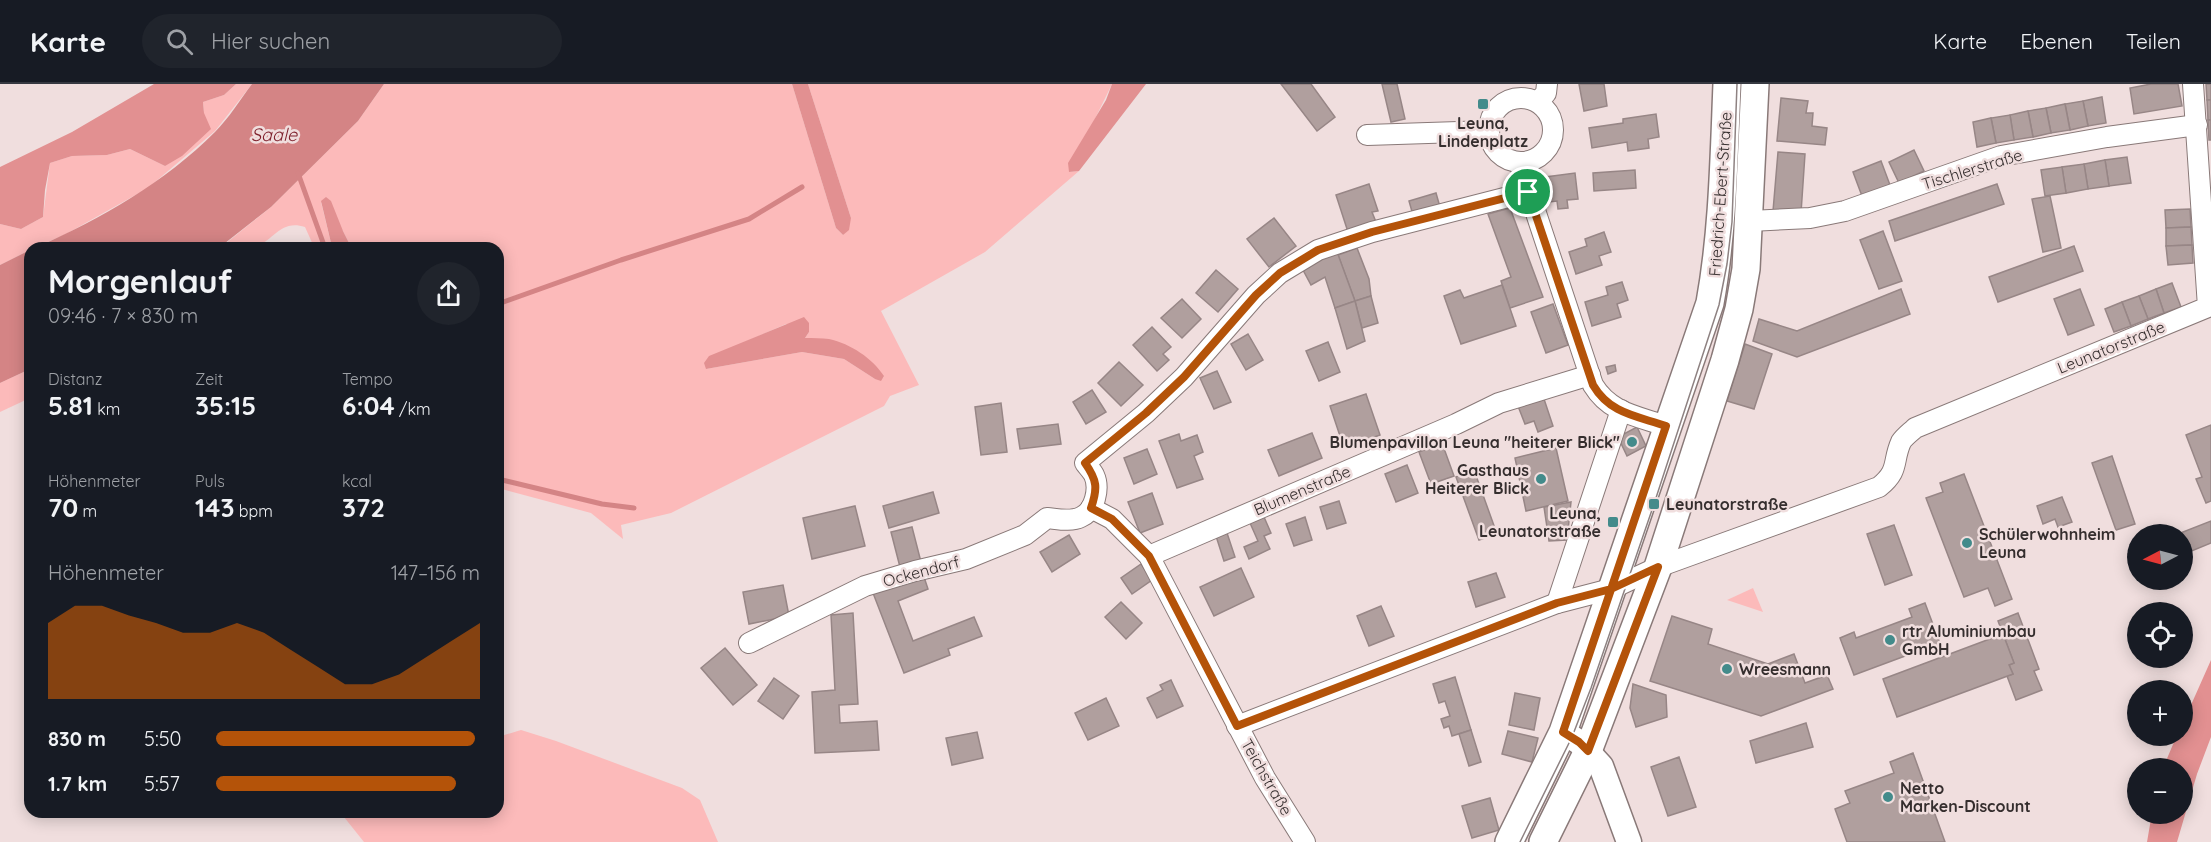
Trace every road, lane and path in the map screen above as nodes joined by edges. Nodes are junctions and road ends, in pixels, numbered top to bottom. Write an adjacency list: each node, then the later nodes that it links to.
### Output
1 (1548, 84): 5 (street)
2 (1727, 84): 14 (main road, Friedrich-Ebert-Straße)
3 (1755, 84): 11 (main road, Friedrich-Ebert-Straße)
4 (2193, 84): 6 (street)
5 (1538, 102): 7 (street); 9 (street)
6 (2197, 125): 11 (street, Tischlerstraße); 17 (street, Leunatorstraße)
7 (1489, 131): 8 (street); 9 (street)
8 (1368, 135)
9 (1519, 162): 10 (street)
10 (1528, 192): 12 (street); 15 (street)
11 (1750, 221): 17 (main road, Friedrich-Ebert-Straße)
12 (1590, 375): 13 (street); 16 (street, Blumenstraße)
13 (1621, 410): 14 (street); 19 (street)
14 (1666, 426): 18 (main road, Friedrich-Ebert-Straße)
15 (1091, 508): 16 (street, Teichstraße); 20 (street, Ockendorf)
16 (1149, 556): 21 (street, Teichstraße)
17 (1658, 567): 18 (street, Leunatorstraße); 23 (main road, Friedrich-Ebert-Straße)
18 (1611, 589): 19 (street, Leunatorstraße); 22 (main road, Friedrich-Ebert-Straße)
19 (1557, 603): 21 (street, Leunatorstraße)
20 (749, 643)
21 (1237, 726): 24 (street, Teichstraße)
22 (1563, 732): 23 (street); 25 (main road, Friedrich-Ebert-Straße)
23 (1588, 751): 26 (main road, Friedrich-Ebert-Straße); 27 (street)
24 (1305, 842)
25 (1509, 842)
26 (1543, 842)
27 (1629, 842)

